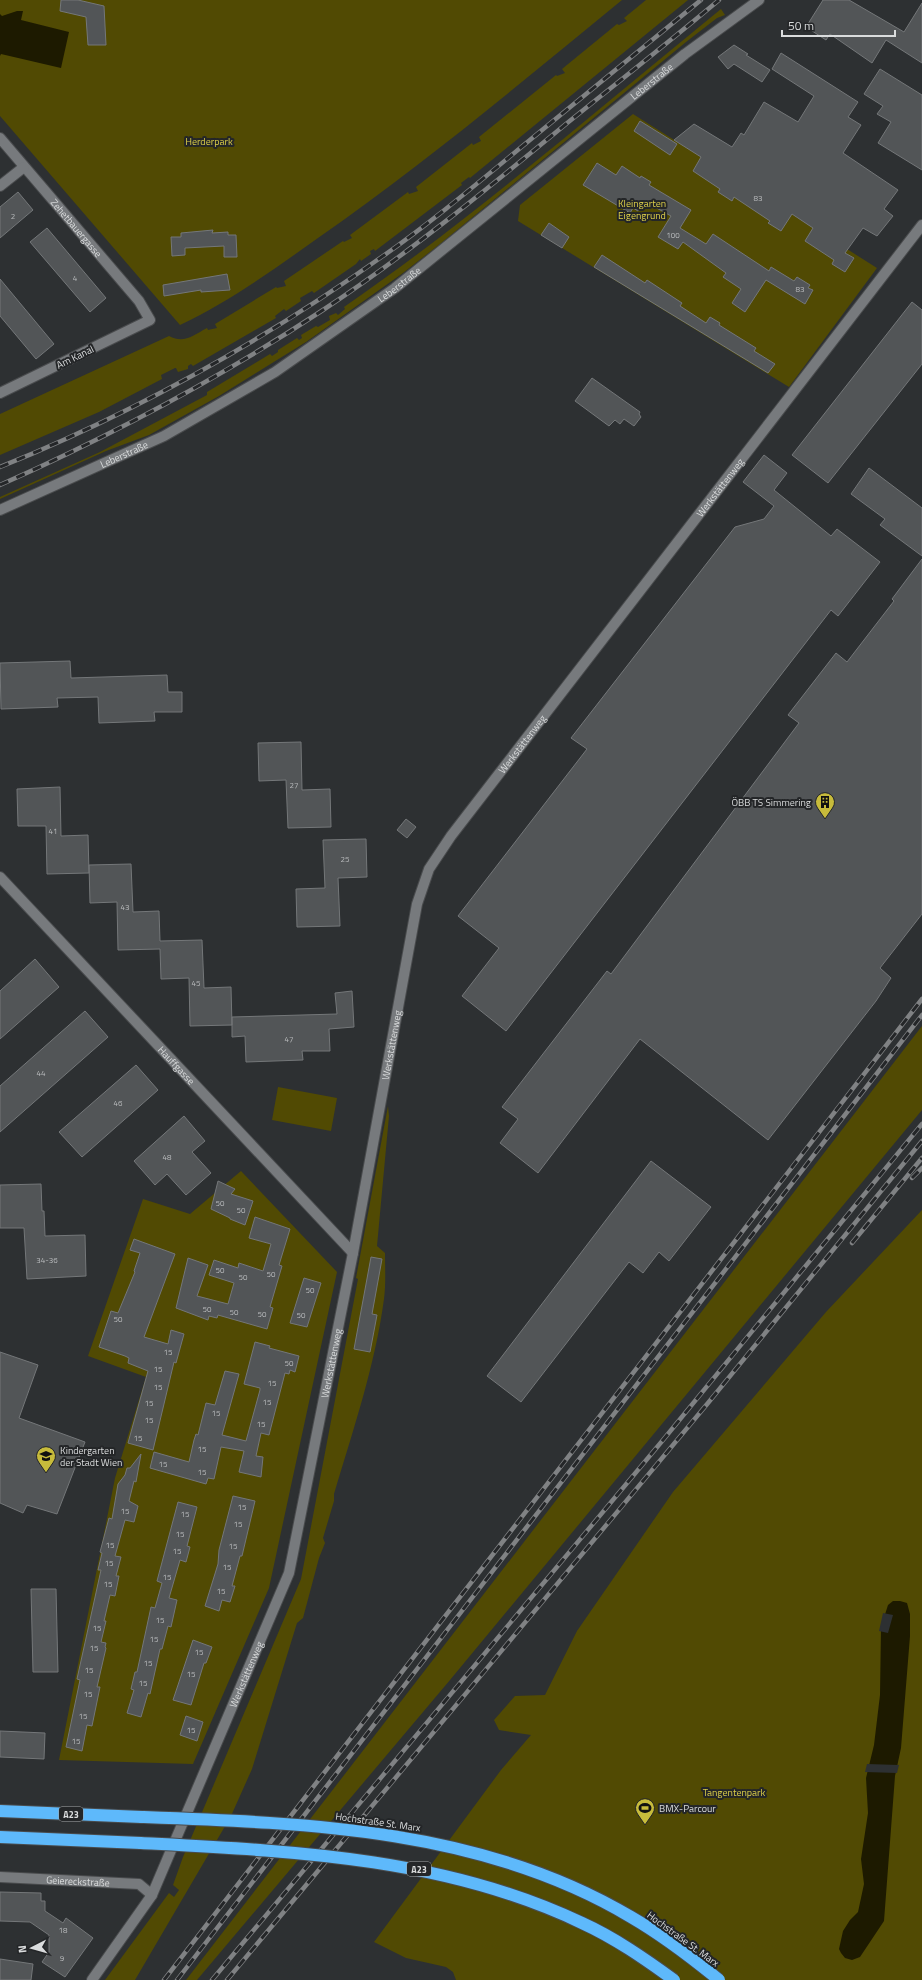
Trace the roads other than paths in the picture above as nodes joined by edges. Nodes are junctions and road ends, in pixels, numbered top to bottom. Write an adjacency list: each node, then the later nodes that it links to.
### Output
1 (760, 0): 8 (street, Leberstraße)
2 (0, 138): 3 (street, Zehetbauergasse)
3 (24, 167): 4 (street); 6 (street, Zehetbauergasse)
4 (0, 186)
5 (922, 225): 10 (street, Werkstättenweg)
6 (150, 320): 7 (street, Am Kanal)
7 (0, 393)
8 (0, 510)
9 (0, 877): 10 (street, Hauffgasse)
10 (353, 1253): 14 (street, Werkstättenweg)
11 (0, 1811): 17 (highway, Hochstraße St. Marx / A23, bridge)
12 (0, 1837): 16 (highway, A23, bridge)
13 (0, 1877): 14 (street, Geiereckstraße)
14 (152, 1895): 15 (street, Werkstättenweg)
15 (92, 1980)
16 (674, 1980)
17 (719, 1980)

